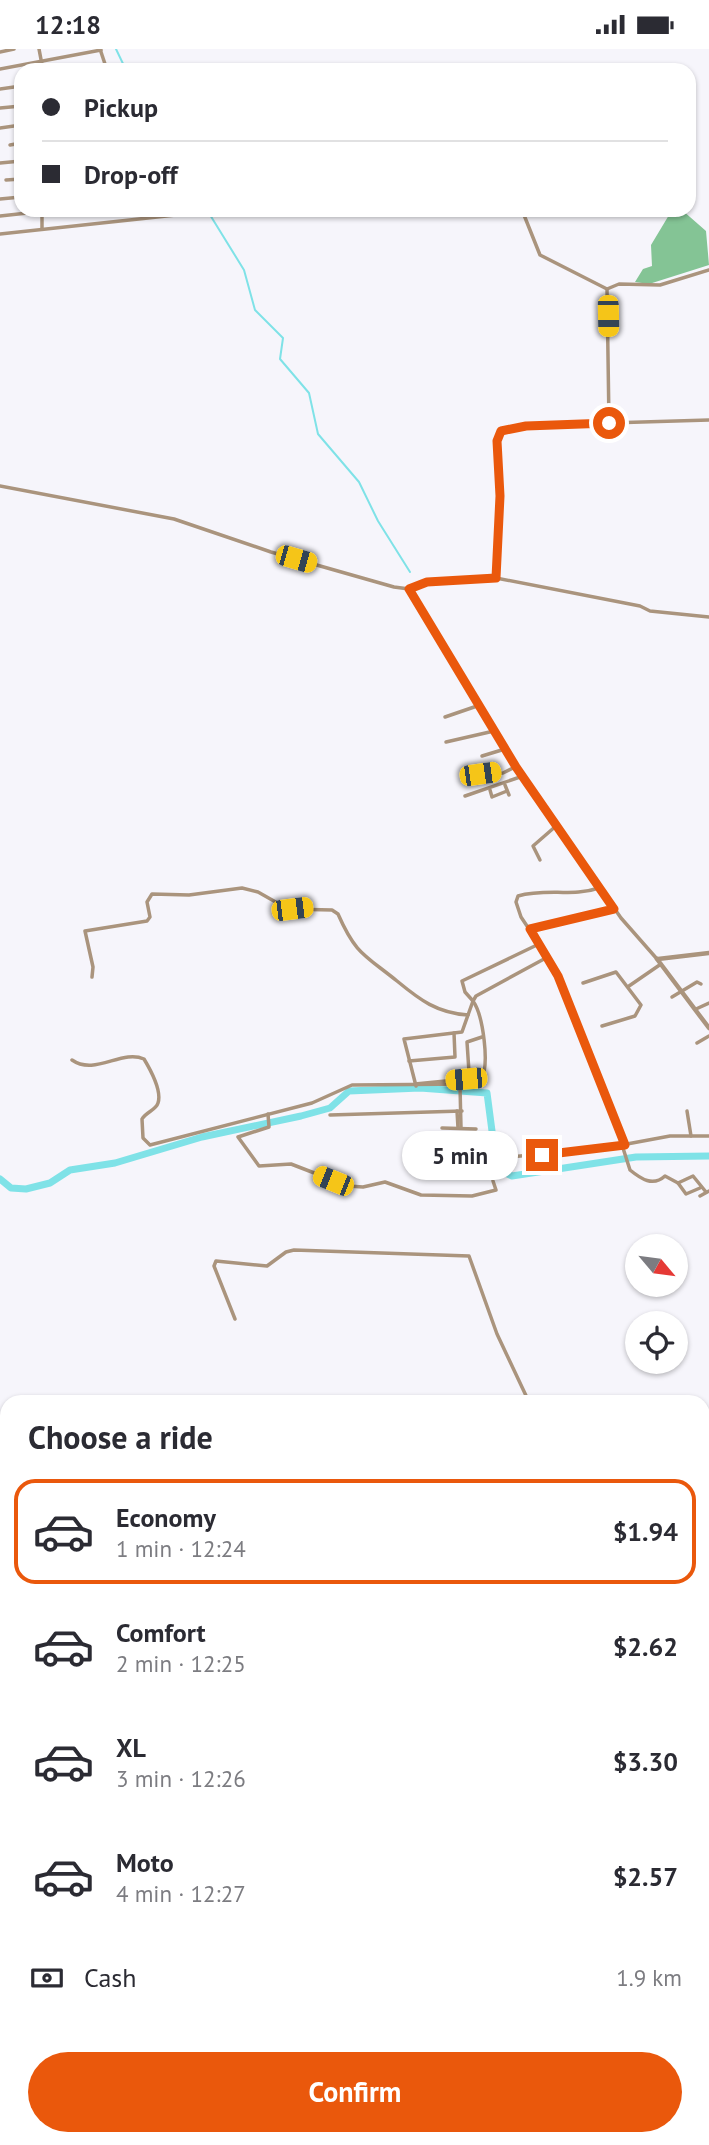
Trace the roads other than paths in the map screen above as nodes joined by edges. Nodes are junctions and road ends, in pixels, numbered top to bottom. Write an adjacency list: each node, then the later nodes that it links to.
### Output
1 (14, 49): 4 (street)
2 (39, 49): 5 (street)
3 (101, 49): 5 (street)
4 (0, 52)
5 (41, 61): 6 (street)
6 (31, 63)
7 (14, 144): 8 (street)
8 (10, 145)
9 (14, 179): 10 (street)
10 (6, 180)
11 (42, 217): 14 (street)
12 (157, 217): 14 (street)
13 (525, 217): 17 (street)
14 (43, 229): 15 (street)
15 (0, 234)
16 (709, 270): 17 (street)
17 (607, 289): 19 (street)
18 (709, 420): 19 (street)
19 (609, 423): 21 (street)
20 (0, 486): 22 (street)
21 (496, 578): 22 (street); 23 (street)
22 (409, 589): 24 (street)
23 (709, 617)
24 (480, 705): 25 (street); 26 (street)
25 (445, 717)
26 (494, 731): 27 (street); 28 (street)
27 (446, 743)
28 (505, 749): 29 (street); 30 (street)
29 (482, 756)
30 (516, 767): 31 (street); 32 (street)
31 (465, 776)
32 (523, 776): 33 (street); 36 (street)
33 (505, 785): 34 (street); 34 (street)
34 (490, 790): 35 (street)
35 (465, 796)
36 (556, 826): 37 (street); 38 (street)
37 (540, 860)
38 (599, 888): 39 (street); 40 (street)
39 (614, 909): 40 (street); 44 (street)
40 (530, 929): 41 (street)
41 (539, 944): 43 (street); 51 (street)
42 (709, 953): 44 (street)
43 (545, 955): 51 (street); 74 (street)
44 (659, 961): 48 (street); 49 (street)
45 (92, 977): 54 (street)
46 (583, 982): 48 (street)
47 (701, 984): 49 (street)
48 (629, 986): 55 (street)
49 (682, 991): 50 (street); 53 (street)
50 (672, 997)
51 (473, 1001): 54 (street); 59 (street)
52 (709, 1003): 53 (street)
53 (696, 1009): 56 (street)
54 (468, 1015): 57 (street)
55 (602, 1026)
56 (709, 1028)
57 (454, 1033): 62 (street); 62 (street)
58 (709, 1035): 60 (street)
59 (482, 1037): 63 (street); 64 (street)
60 (697, 1043)
61 (72, 1060): 68 (street)
62 (409, 1061): 63 (street)
63 (415, 1085): 64 (street); 68 (street)
64 (461, 1088): 65 (street)
65 (459, 1111): 67 (street); 70 (street)
66 (687, 1111): 72 (street)
67 (330, 1115)
68 (269, 1116): 76 (street)
69 (442, 1128): 70 (street)
70 (460, 1128): 71 (street)
71 (476, 1129)
72 (691, 1136): 73 (street); 74 (street)
73 (709, 1136)
74 (625, 1145): 75 (street); 77 (street)
75 (509, 1157)
76 (493, 1181)
77 (678, 1183): 78 (street); 78 (street)
78 (700, 1188): 79 (street)
79 (708, 1192): 80 (street)
80 (700, 1196)
81 (236, 1319): 82 (street)
82 (525, 1395)

